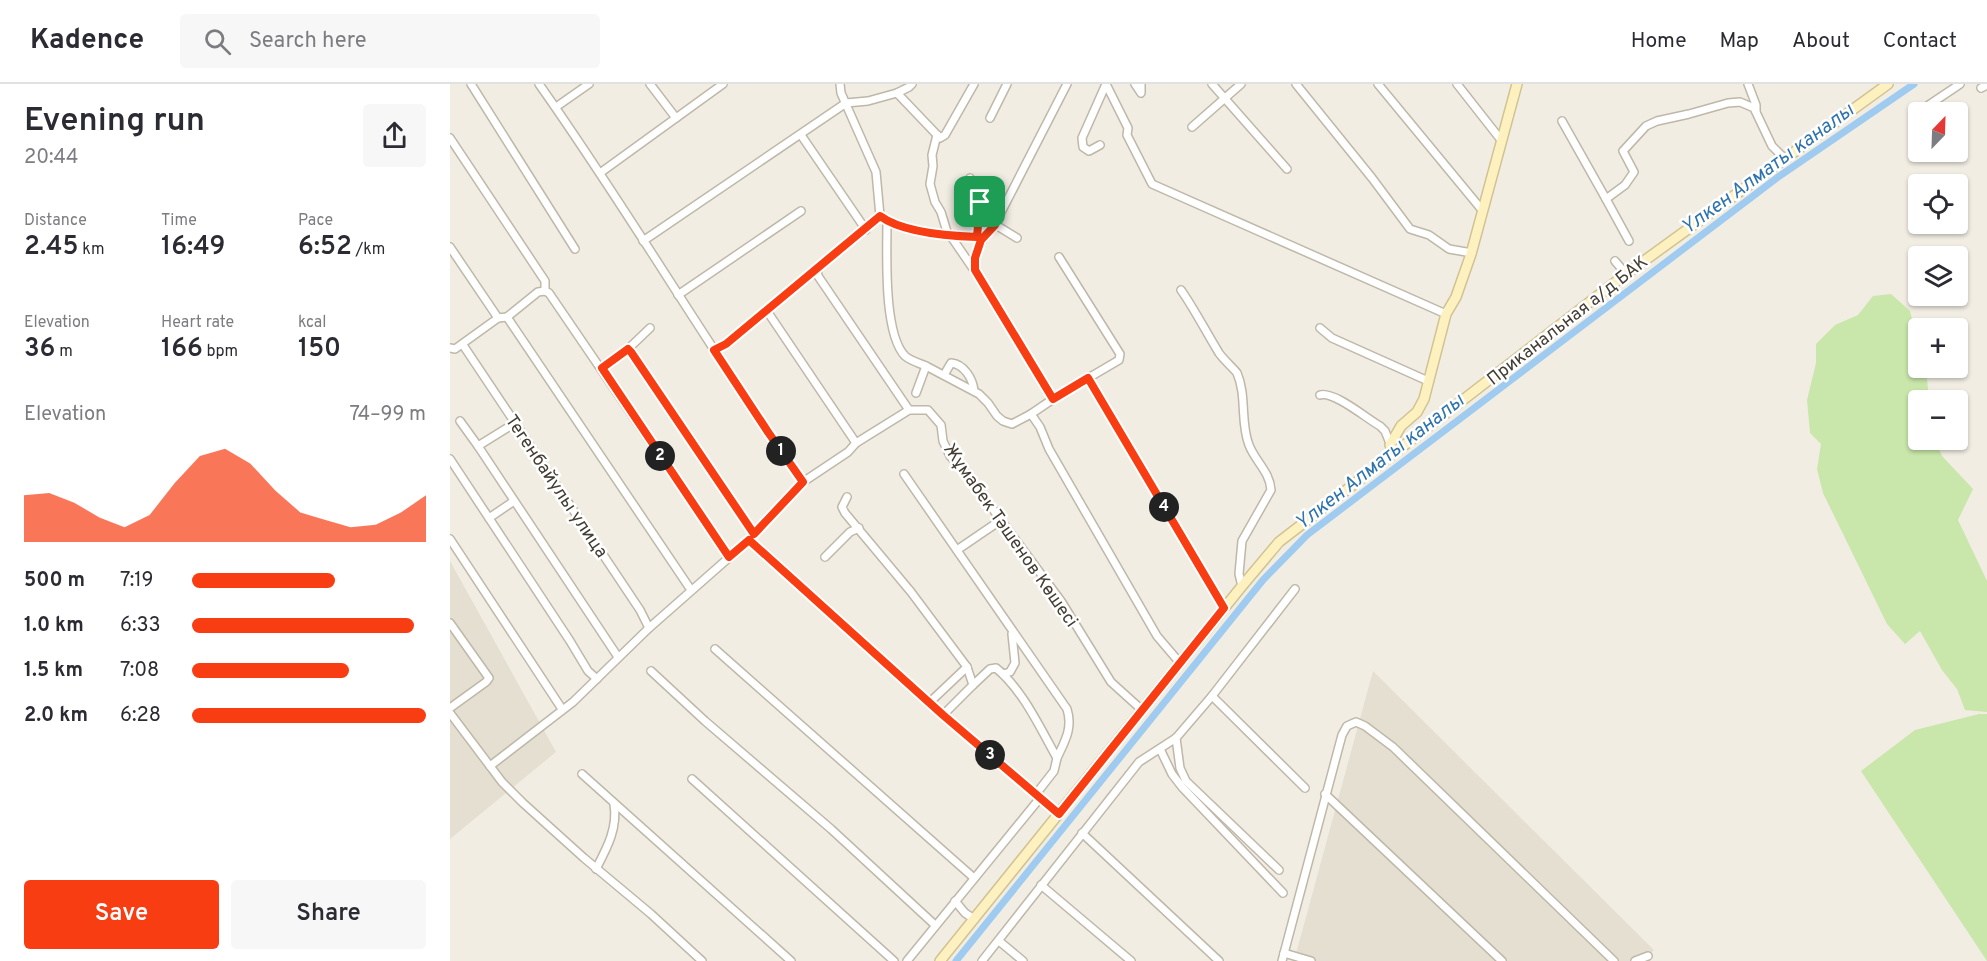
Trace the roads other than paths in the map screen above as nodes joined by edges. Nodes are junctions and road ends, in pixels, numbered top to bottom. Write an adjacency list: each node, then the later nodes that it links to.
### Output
1 (471, 84): 56 (street)
2 (539, 84): 27 (street)
3 (590, 84): 27 (street)
4 (650, 84): 29 (street)
5 (723, 84): 29 (street)
6 (840, 84): 26 (street)
7 (912, 84): 23 (street)
8 (974, 84): 34 (street)
9 (1007, 84): 30 (street)
10 (1067, 84): 48 (street)
11 (1106, 84): 37 (street); 67 (street)
12 (1135, 84): 13 (street)
13 (1142, 84)
14 (1212, 84): 24 (street)
15 (1241, 84): 24 (street)
16 (1296, 84): 57 (street)
17 (1378, 84): 44 (street)
18 (1457, 84): 36 (street)
19 (1516, 84): 36 (main road)
20 (1748, 84): 28 (street)
21 (1888, 84): 38 (main road, Приканальная а/д БАК)
22 (1960, 84): 25 (street)
23 (897, 93): 26 (street); 34 (street)
24 (1224, 99): 32 (street); 39 (street)
25 (1933, 102)
26 (846, 103): 33 (street); 46 (street)
27 (556, 107): 40 (street)
28 (1756, 111): 38 (street); 42 (street)
29 (676, 118): 40 (street)
30 (990, 118)
31 (1562, 122): 42 (street)
32 (1192, 127)
33 (801, 135): 49 (street); 53 (street)
34 (937, 135): 50 (street)
35 (450, 138): 64 (street)
36 (1501, 140): 44 (main road)
37 (1100, 145)
38 (1784, 158): 62 (main road, Приканальная а/д БАК)
39 (1287, 169)
40 (600, 173): 53 (street)
41 (970, 178): 43 (street)
42 (1606, 200): 54 (street)
43 (980, 202): 48 (street); 51 (street)
44 (1482, 210): 57 (main road)
45 (801, 211): 65 (street)
46 (880, 216): 47 (street); 49 (street)
47 (887, 221): 50 (street); 76 (street)
48 (995, 225): 51 (street); 52 (street)
49 (866, 230): 60 (street)
50 (950, 235): 51 (street); 61 (street)
51 (980, 237): 61 (street)
52 (1017, 238)
53 (643, 241): 65 (street)
54 (1629, 241)
55 (450, 247): 69 (street)
56 (574, 249)
57 (1472, 253): 67 (main road)
58 (1059, 257): 79 (street)
59 (1615, 261): 62 (street)
60 (817, 269): 66 (street); 85 (street)
61 (975, 270): 84 (street)
62 (1626, 274): 91 (main road, Приканальная а/д БАК)
63 (1181, 290): 105 (street)
64 (545, 291): 68 (street); 77 (street)
65 (678, 295): 75 (street)
66 (766, 311): 75 (street); 89 (street)
67 (1446, 314): 80 (main road)
68 (507, 316): 69 (street); 106 (street)
69 (498, 318): 72 (street)
70 (650, 328): 74 (street)
71 (1320, 328): 80 (street)
72 (463, 345): 73 (street); 88 (street, Тегенбайулы улица)
73 (450, 348)
74 (628, 349): 77 (street); 100 (street)
75 (714, 350): 94 (street)
76 (926, 366): 78 (street); 82 (street)
77 (602, 368): 103 (street)
78 (945, 375): 81 (street); 81 (street)
79 (1088, 378): 84 (street); 108 (street)
80 (1428, 381): 91 (main road)
81 (974, 391): 86 (street)
82 (916, 393)
83 (1320, 395): 91 (street)
84 (1053, 399): 86 (street)
85 (909, 410): 89 (street); 98 (street, Жұмабек Тәшенов Көшесі)
86 (1031, 414): 114 (street)
87 (460, 421): 90 (street)
88 (515, 423): 90 (street); 110 (street, Тегенбайулы улица)
89 (856, 443): 94 (street)
90 (478, 446): 96 (street)
91 (1393, 449): 105 (main road, Приканальная а/д БАК)
92 (450, 459): 97 (street)
93 (904, 474): 102 (street)
94 (803, 482): 100 (street)
95 (847, 498): 99 (street)
96 (514, 501): 97 (street); 113 (street)
97 (489, 518): 118 (street)
98 (1001, 520): 102 (street); 124 (street, Жұмабек Тәшенов Көшесі)
99 (859, 528): 104 (street); 115 (street)
100 (751, 537): 103 (street); 121 (street)
101 (450, 539): 123 (street)
102 (957, 550): 111 (street)
103 (729, 557): 106 (street)
104 (825, 557)
105 (1242, 586): 108 (main road, Приканальная а/д БАК)
106 (691, 590): 110 (street)
107 (1295, 590): 120 (street)
108 (1224, 608): 114 (main road, Приканальная а/д БАК)
109 (450, 623): 122 (street)
110 (649, 628): 113 (street)
111 (1012, 632): 117 (street); 129 (street)
112 (715, 649): 141 (street)
113 (618, 657): 118 (street)
114 (1180, 663): 124 (main road, Приканальная а/д БАК)
115 (967, 667): 119 (street); 121 (street)
116 (651, 671): 146 (street)
117 (1003, 674): 119 (street); 129 (street)
118 (597, 679): 123 (street)
119 (973, 685): 126 (street)
120 (1212, 696): 127 (street); 133 (street)
121 (930, 702): 126 (street)
122 (450, 708)
123 (562, 709): 130 (street)
124 (1142, 710): 137 (main road, Приканальная а/д БАК)
125 (450, 713): 130 (street)
126 (943, 715): 135 (street)
127 (1176, 738): 128 (street); 140 (street)
128 (1160, 749): 138 (street); 143 (street)
129 (1057, 758): 135 (street)
130 (490, 765): 139 (street)
131 (582, 774): 136 (street)
132 (693, 779): 152 (street)
133 (1305, 788)
134 (1325, 794): 149 (street); 160 (street); 161 (street)
135 (1038, 796): 137 (street); 141 (street)
136 (614, 803): 139 (street); 150 (street)
137 (1059, 814): 145 (main road, Приканальная а/д БАК)
138 (1082, 833): 142 (street); 158 (street)
139 (596, 869): 151 (street)
140 (1279, 870)
141 (974, 878): 144 (street)
142 (1041, 885): 147 (street); 157 (street)
143 (1283, 893)
144 (955, 901): 145 (street); 146 (street)
145 (974, 919): 154 (main road, Приканальная а/д БАК)
146 (935, 925): 153 (street)
147 (999, 941): 155 (street); 156 (street)
148 (1648, 956): 162 (street)
149 (1283, 957): 159 (street)
150 (788, 960)
151 (702, 961)
152 (894, 961)
153 (907, 961)
154 (940, 961)
155 (982, 961)
156 (1023, 961)
157 (1131, 961)
158 (1219, 961)
159 (1311, 961)
160 (1502, 961)
161 (1614, 961)
162 (1635, 961)

